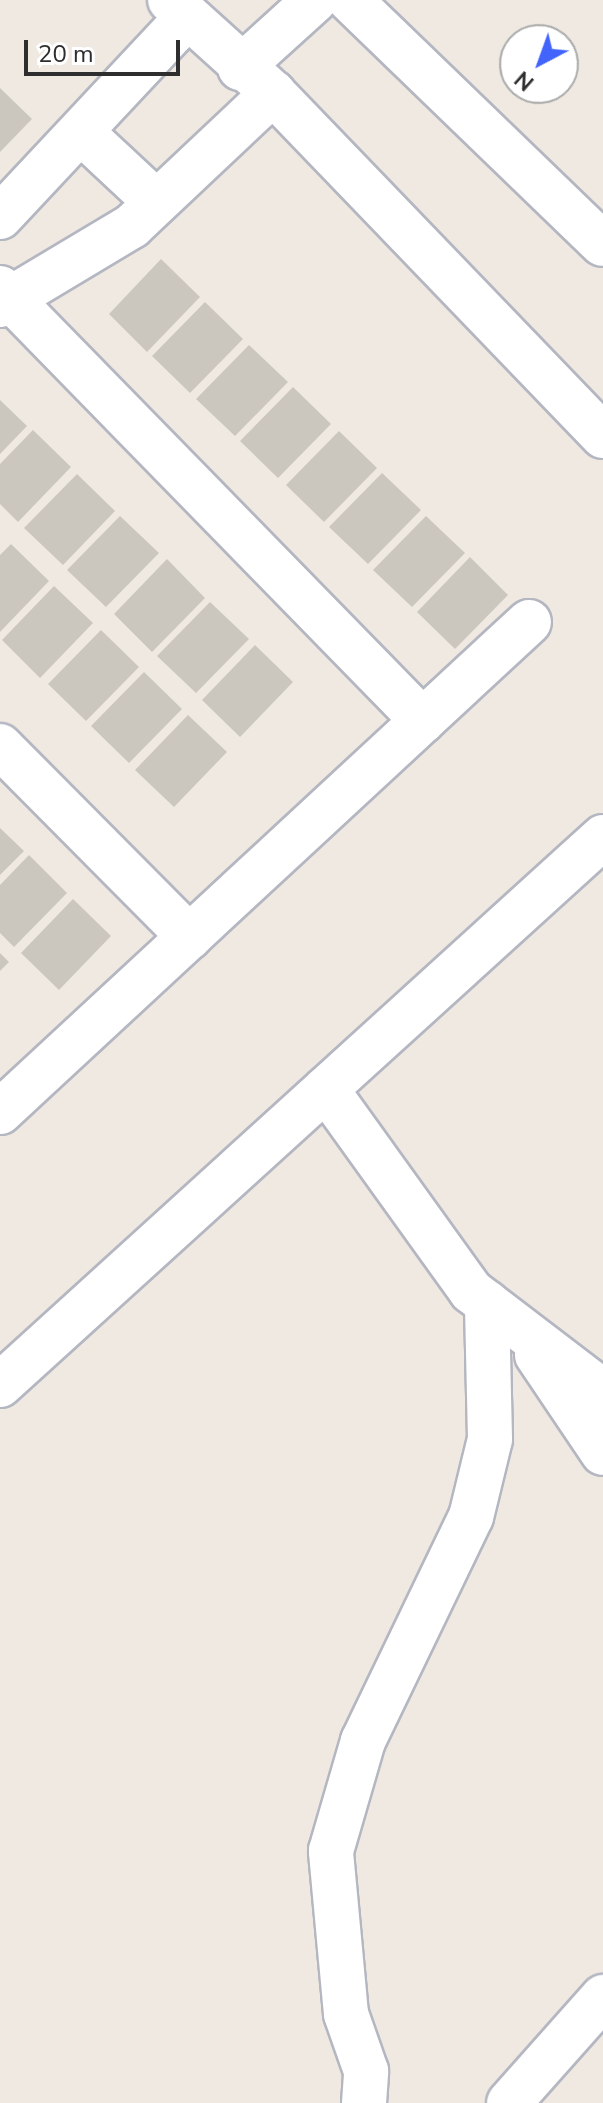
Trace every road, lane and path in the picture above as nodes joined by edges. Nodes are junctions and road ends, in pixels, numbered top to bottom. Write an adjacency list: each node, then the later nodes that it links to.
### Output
1 (315, 0): 4 (street)
2 (350, 0): 8 (street)
3 (179, 8): 4 (street); 5 (street)
4 (256, 80): 6 (street); 10 (street)
5 (81, 132): 6 (street); 7 (street)
6 (155, 201): 9 (street)
7 (0, 217)
8 (603, 244)
9 (4, 297): 12 (street)
10 (603, 436)
11 (529, 622): 12 (street)
12 (423, 721): 15 (street)
13 (0, 746): 15 (street)
14 (603, 837): 16 (street)
15 (190, 937): 17 (street)
16 (326, 1089): 18 (street); 19 (street)
17 (0, 1112)
18 (502, 1315): 20 (street); 21 (street); 23 (street)
19 (0, 1385)
20 (603, 1392)
21 (603, 1453)
22 (603, 1997): 24 (street)
23 (364, 2103)
24 (509, 2103)

